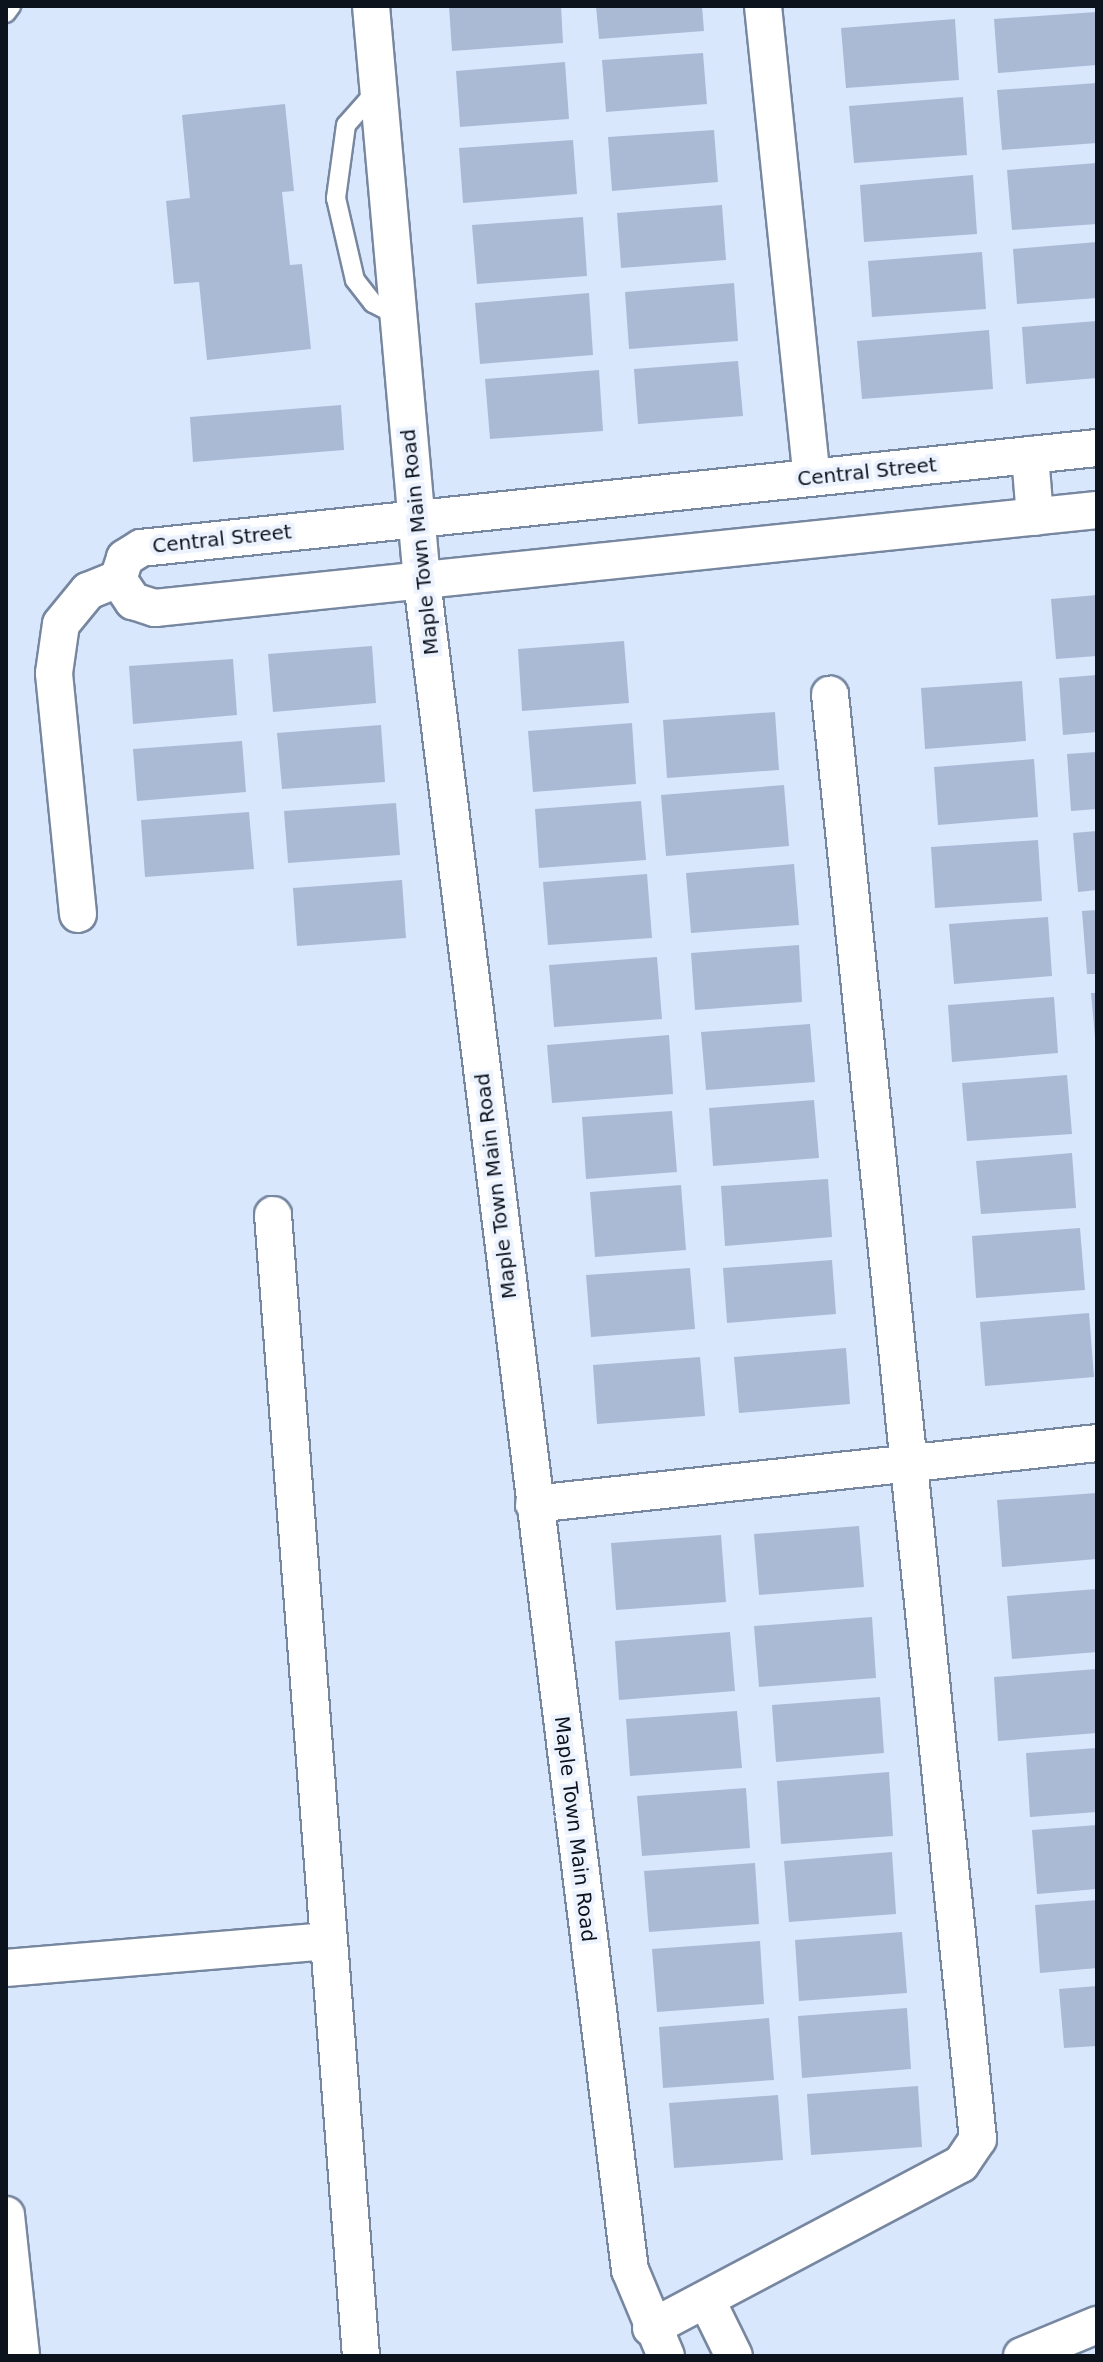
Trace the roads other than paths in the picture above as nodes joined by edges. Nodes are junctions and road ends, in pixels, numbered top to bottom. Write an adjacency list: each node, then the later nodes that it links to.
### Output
1 (11, 6): 4 (lane)
2 (371, 6): 5 (street, Maple Town Main Road)
3 (763, 6): 9 (street)
4 (6, 13)
5 (378, 89): 6 (street, Maple Town Main Road); 6 (lane)
6 (399, 316): 12 (street, Maple Town Main Road)
7 (1097, 448): 8 (street, Central Street)
8 (1030, 455): 9 (street, Central Street); 11 (street)
9 (812, 477): 12 (street, Central Street)
10 (1097, 510): 11 (street)
11 (1035, 517): 14 (street)
12 (418, 518): 13 (street, Central Street); 14 (street, Maple Town Main Road)
13 (118, 579): 14 (street); 16 (street)
14 (422, 581): 20 (street, Maple Town Main Road)
15 (830, 695): 19 (street)
16 (78, 914)
17 (273, 1215): 21 (street)
18 (1097, 1443): 19 (street)
19 (909, 1463): 20 (street); 24 (street)
20 (534, 1504): 26 (street, Maple Town Main Road)
21 (325, 1941): 22 (street); 28 (street)
22 (6, 1968)
23 (6, 2215): 27 (street)
24 (707, 2301): 26 (street); 29 (street)
25 (1097, 2325): 30 (street)
26 (659, 2342)
27 (21, 2356)
28 (361, 2356)
29 (734, 2356)
30 (1022, 2356)

